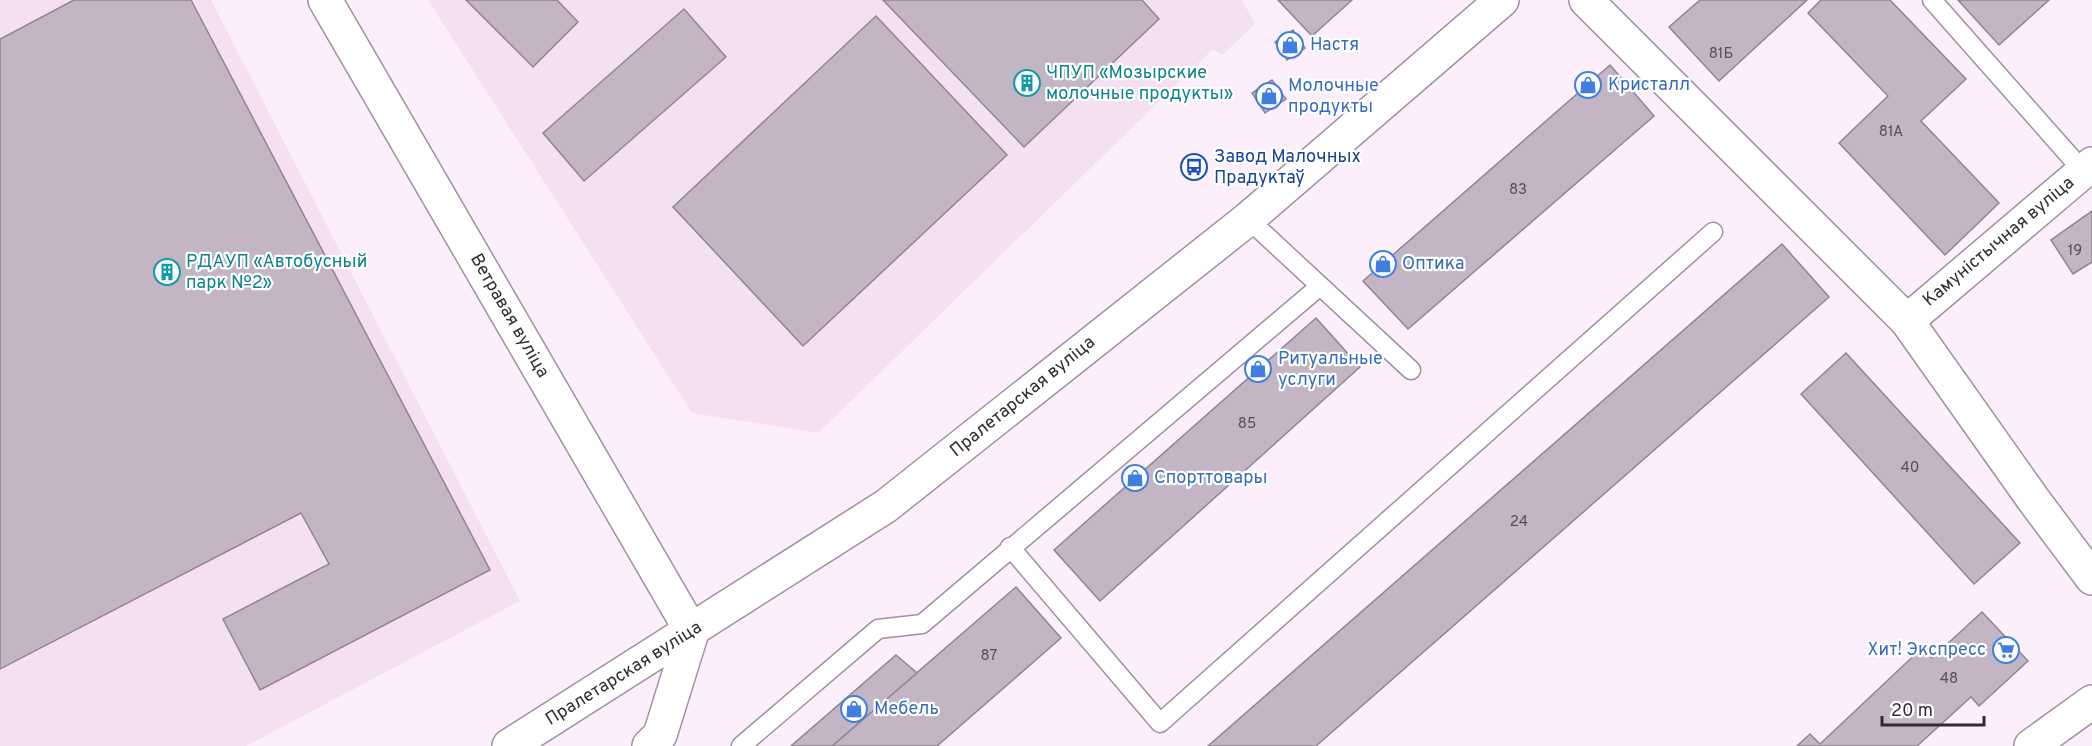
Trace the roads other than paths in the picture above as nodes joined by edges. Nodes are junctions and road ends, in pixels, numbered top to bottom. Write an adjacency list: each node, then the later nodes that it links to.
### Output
1 (325, 0): 13 (street, Ветравая вуліца)
2 (1502, 0): 6 (street, Пралетарская вуліца)
3 (1586, 0): 9 (street)
4 (1932, 0): 5 (lane)
5 (2088, 168): 9 (street, Камуністычная вуліца)
6 (1248, 219): 8 (lane); 13 (street, Пралетарская вуліца)
7 (1713, 232): 11 (lane)
8 (1320, 286): 10 (lane); 11 (lane)
9 (1907, 321): 12 (street)
10 (1411, 370)
11 (1010, 547): 17 (lane)
12 (2092, 578)
13 (692, 632): 15 (street, Пралетарская вуліца); 16 (street)
14 (2092, 702): 18 (street)
15 (509, 746)
16 (649, 746)
17 (741, 746)
18 (2031, 746)

